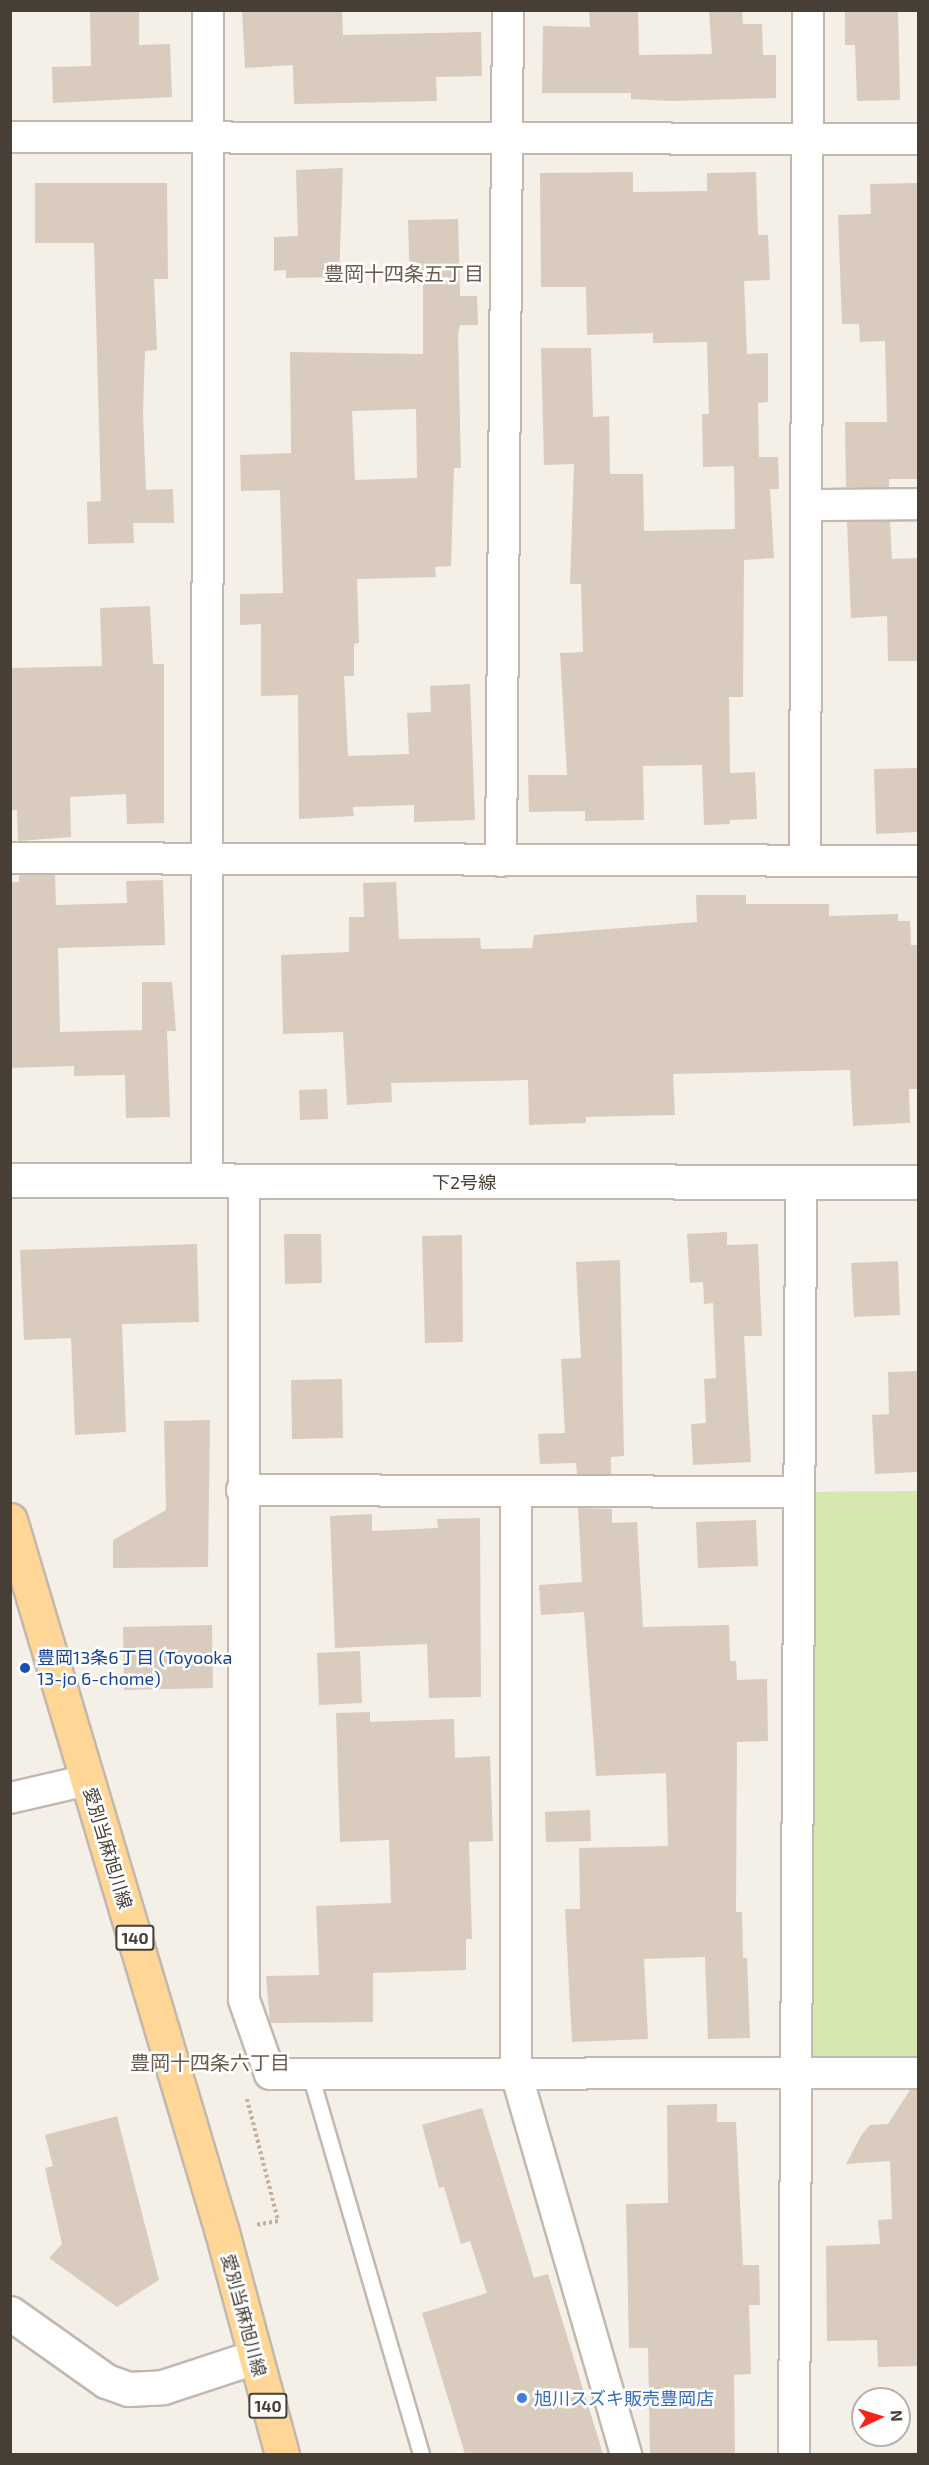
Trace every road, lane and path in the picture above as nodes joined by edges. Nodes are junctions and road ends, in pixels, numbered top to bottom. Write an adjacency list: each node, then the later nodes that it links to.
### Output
1 (208, 10): 6 (street)
2 (508, 10): 4 (street)
3 (808, 10): 7 (street)
4 (508, 135): 6 (street); 7 (street); 13 (street)
5 (10, 136): 6 (street)
6 (208, 137): 12 (street)
7 (806, 139): 8 (street); 10 (street)
8 (918, 139)
9 (918, 504): 10 (street)
10 (809, 505): 14 (street)
11 (10, 858): 12 (street)
12 (208, 860): 13 (street); 17 (street)
13 (501, 861): 14 (street)
14 (806, 861): 15 (street)
15 (918, 861)
16 (10, 1180): 17 (street, 下2号線)
17 (207, 1182): 18 (street, 下2号線)
18 (244, 1182): 19 (street, 下2号線); 21 (street)
19 (801, 1182): 20 (street, 下2号線); 22 (street)
20 (918, 1182)
21 (242, 1490): 23 (street); 30 (street)
22 (797, 1492): 23 (street); 27 (street)
23 (516, 1493): 28 (street)
24 (10, 1520): 25 (main road, 愛別当麻旭川線 / 140)
25 (88, 1780): 26 (street); 34 (main road, 愛別当麻旭川線 / 140)
26 (10, 1798)
27 (793, 2072): 28 (street); 29 (street); 38 (street)
28 (516, 2073): 30 (street); 37 (street)
29 (918, 2073)
30 (310, 2074): 36 (lane)
31 (244, 2099): 32 (path)
32 (278, 2221)
33 (10, 2313): 34 (street)
34 (254, 2357): 35 (main road, 愛別当麻旭川線 / 140)
35 (282, 2454)
36 (421, 2454)
37 (626, 2454)
38 (794, 2454)

